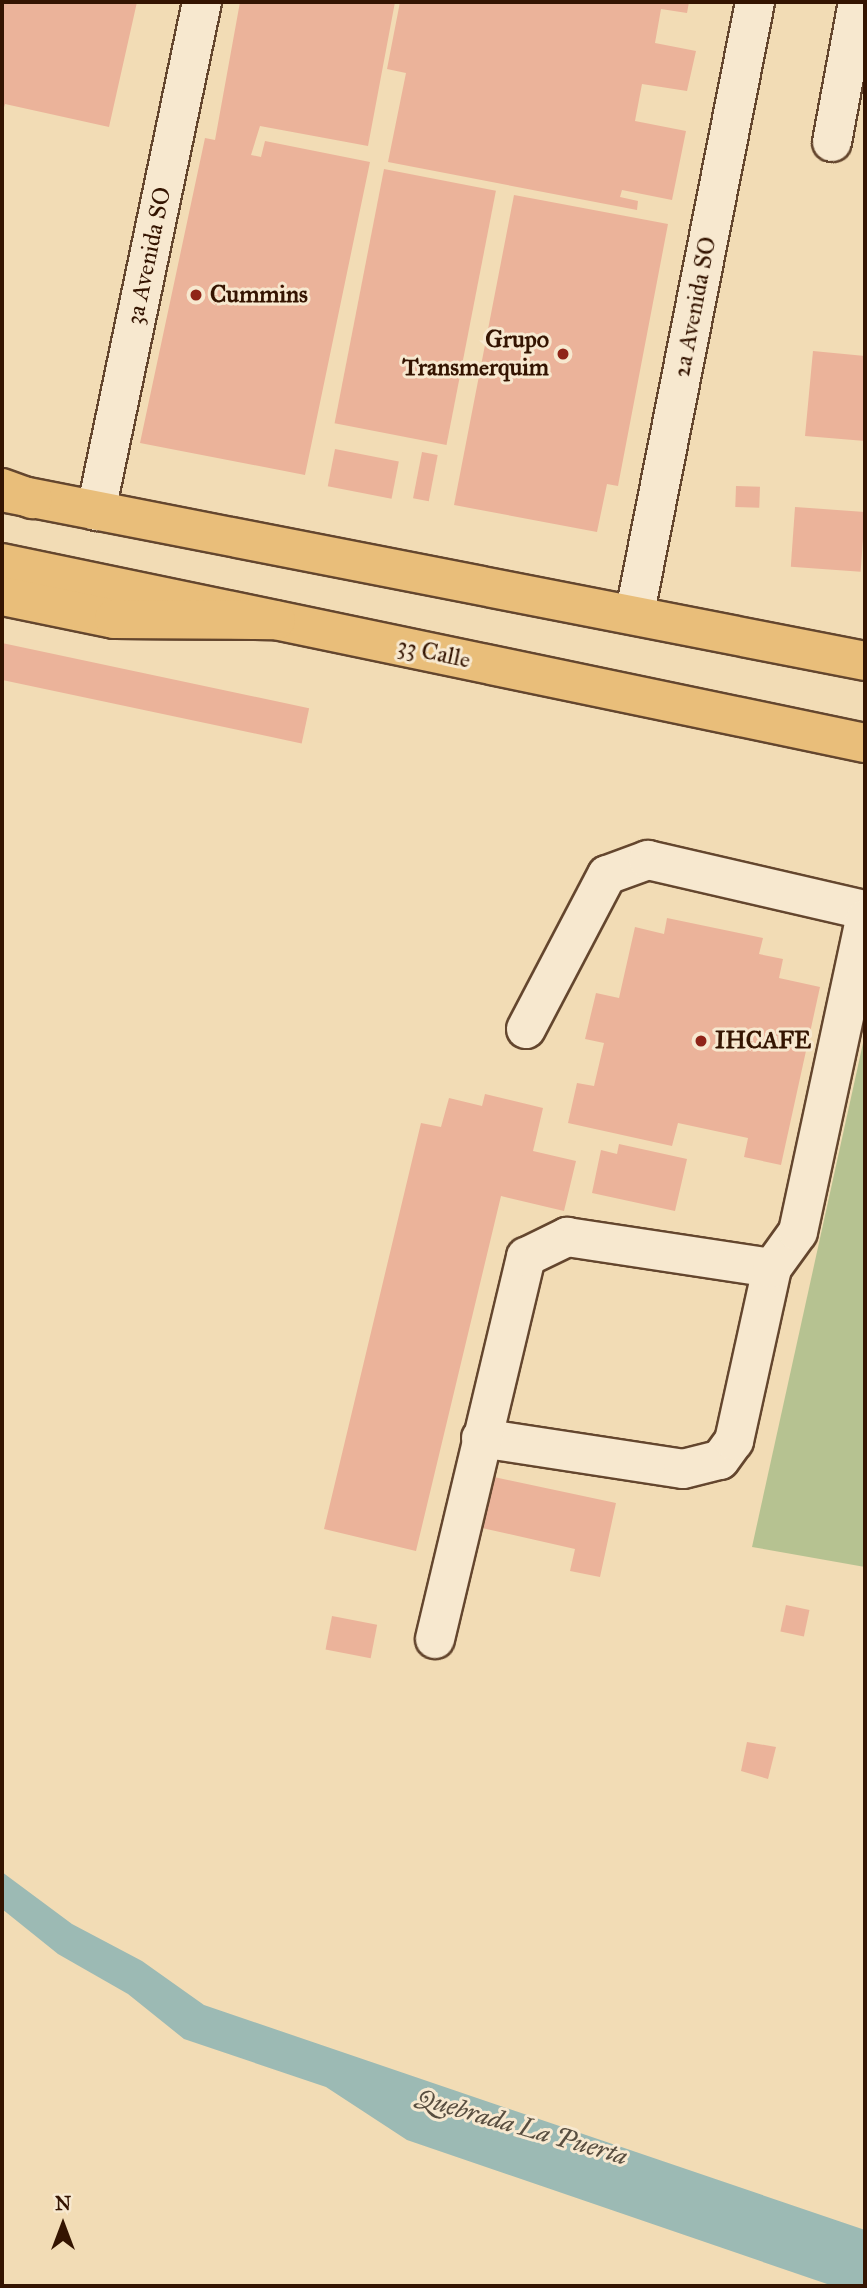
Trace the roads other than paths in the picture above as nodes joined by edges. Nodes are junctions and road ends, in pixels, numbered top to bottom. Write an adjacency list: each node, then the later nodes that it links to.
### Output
1 (202, 2): 6 (street, 3a Avenida SO)
2 (755, 2): 9 (street, 2a Avenida SO)
3 (858, 2): 4 (street)
4 (832, 142)
5 (12, 493): 6 (main road)
6 (96, 511): 9 (main road)
7 (2, 563): 10 (main road, 33 Calle)
8 (2, 596): 10 (main road)
9 (635, 612): 11 (main road)
10 (276, 620): 12 (main road, 33 Calle)
11 (865, 661)
12 (865, 743)
13 (865, 910): 15 (street)
14 (865, 919): 16 (street)
15 (526, 1029)
16 (772, 1268): 17 (street); 17 (street)
17 (481, 1438): 18 (street)
18 (435, 1639)

